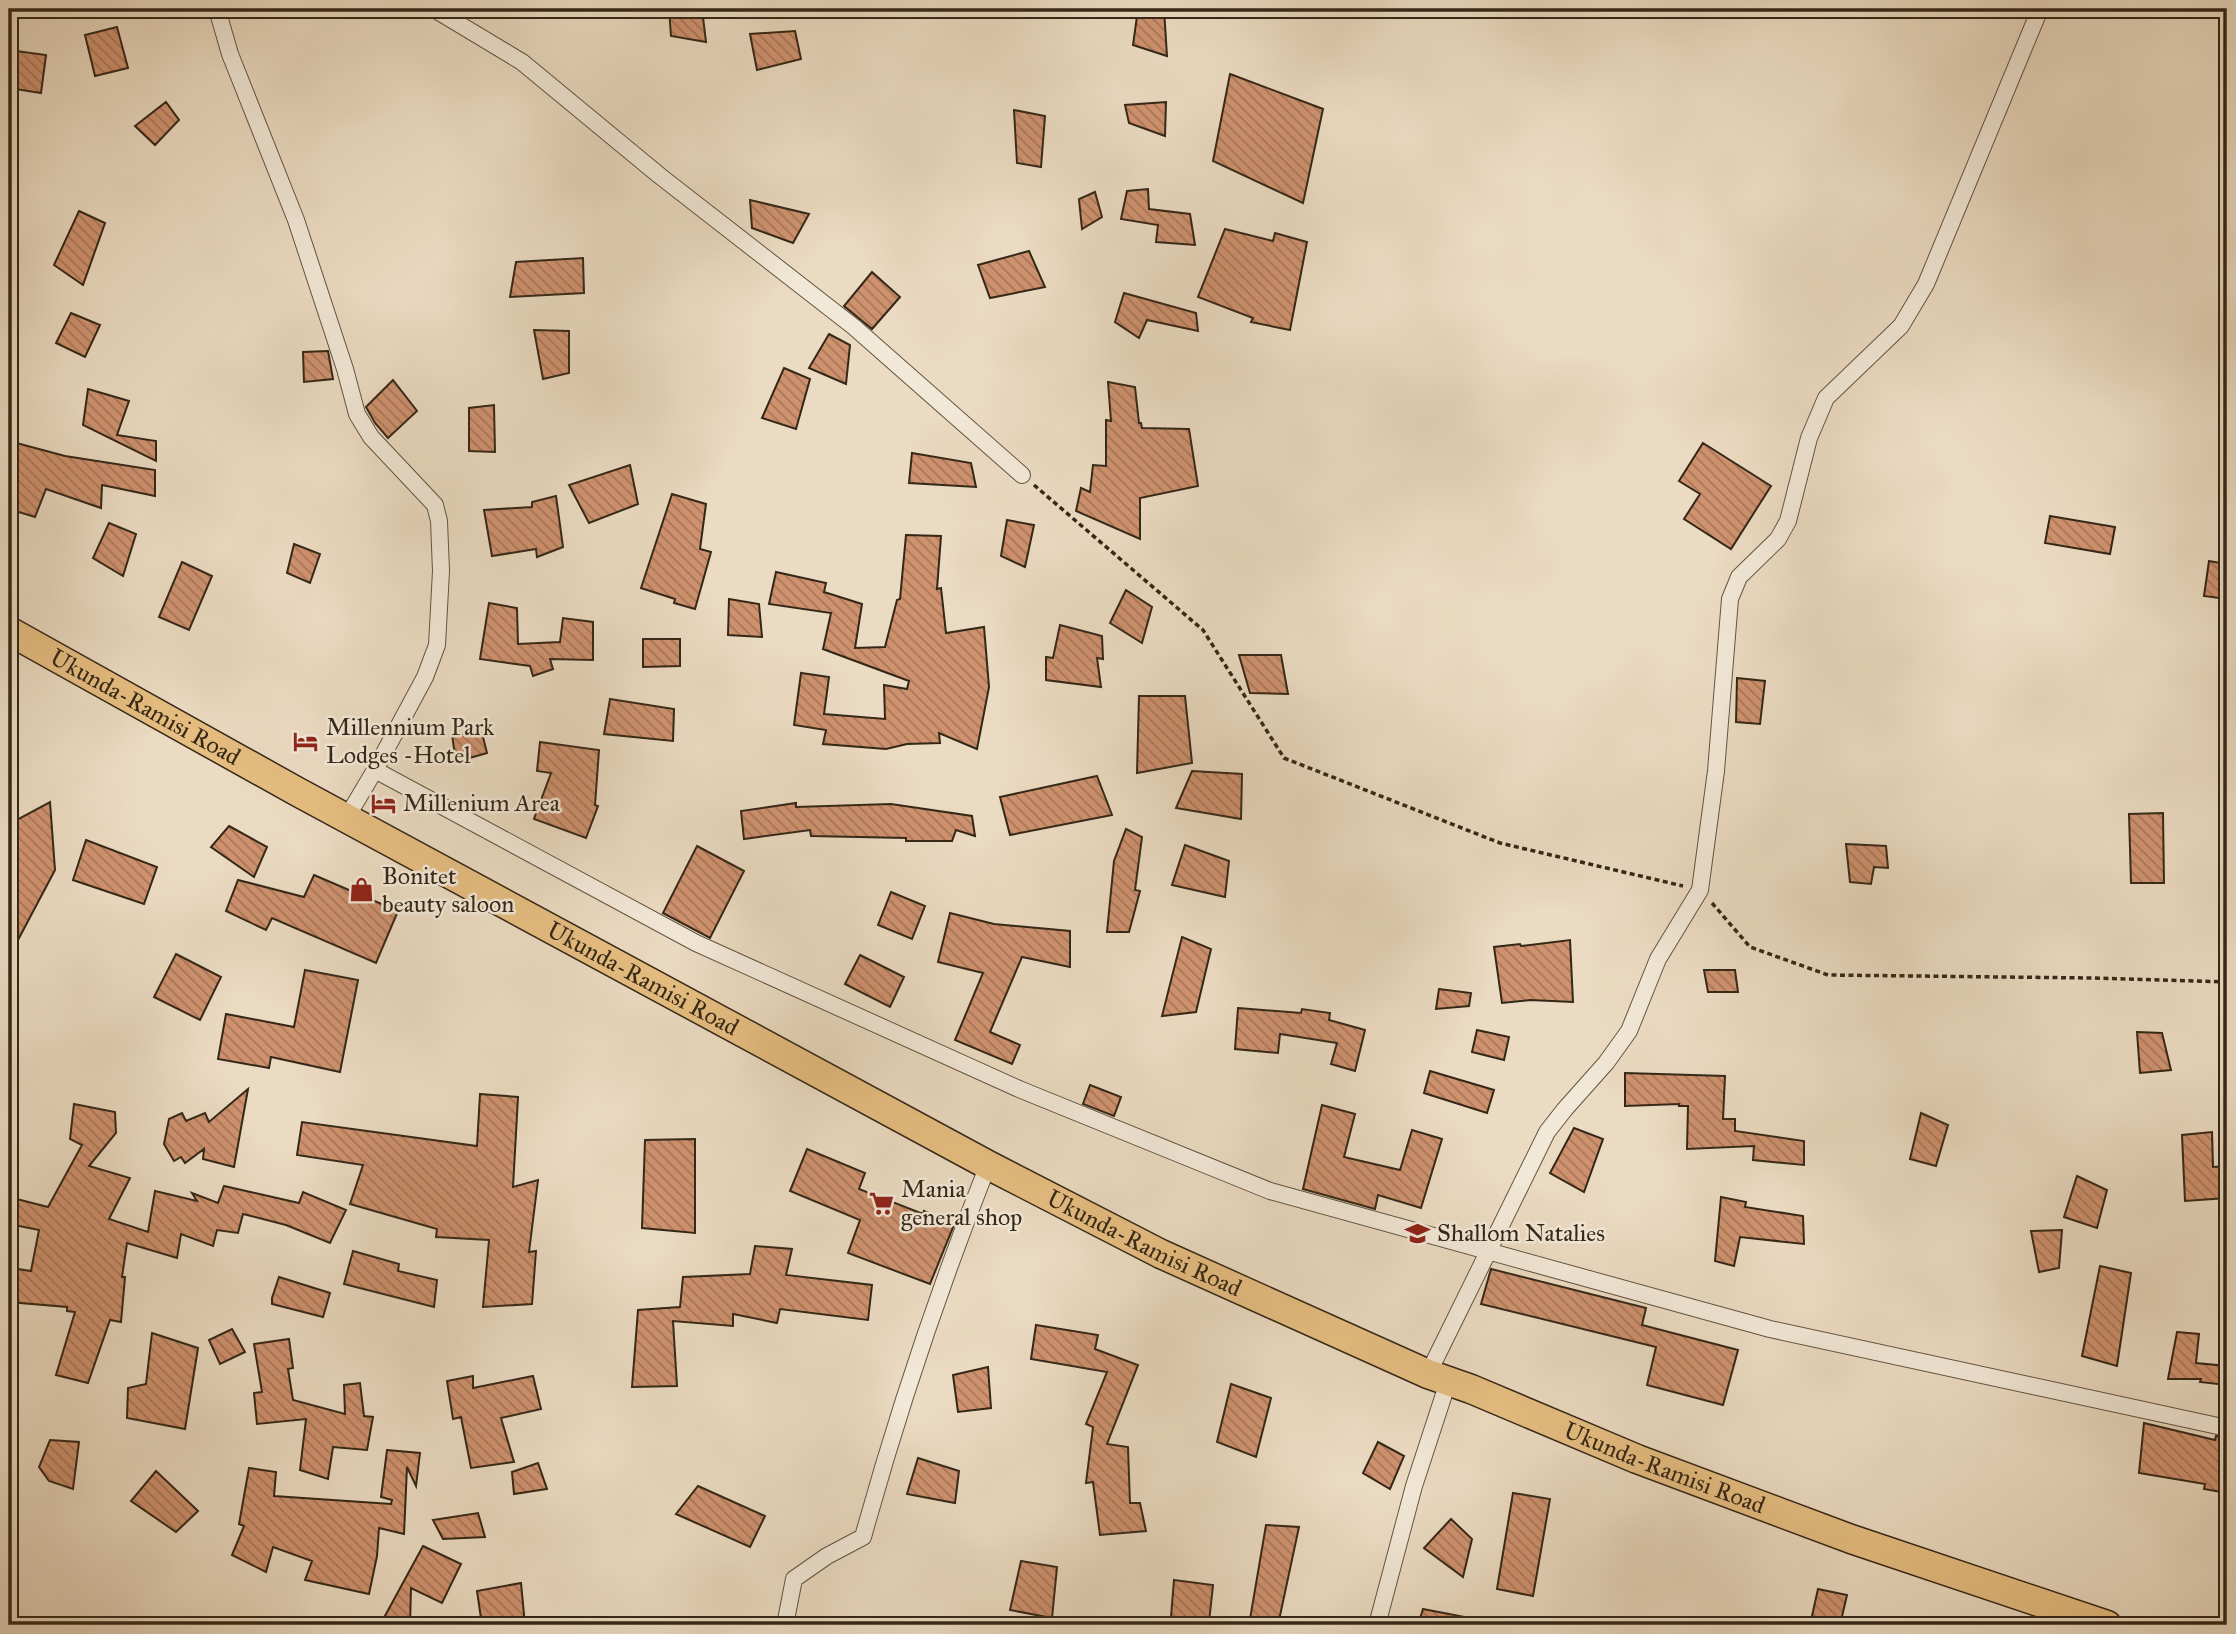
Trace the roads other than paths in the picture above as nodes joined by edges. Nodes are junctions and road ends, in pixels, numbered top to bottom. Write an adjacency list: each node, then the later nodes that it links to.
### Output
1 (218, 9): 6 (street)
2 (434, 9): 4 (street)
3 (2040, 9): 9 (street)
4 (1022, 475)
5 (9, 631): 7 (highway, Ukunda-Ramisi Road)
6 (375, 770): 7 (street); 9 (street)
7 (347, 817): 8 (highway, Ukunda-Ramisi Road)
8 (988, 1165): 10 (highway, Ukunda-Ramisi Road); 12 (street)
9 (1487, 1251): 10 (street); 11 (street)
10 (1438, 1378): 13 (street); 14 (highway, Ukunda-Ramisi Road)
11 (2227, 1428)
12 (785, 1625)
13 (1377, 1625)
14 (2107, 1625)

